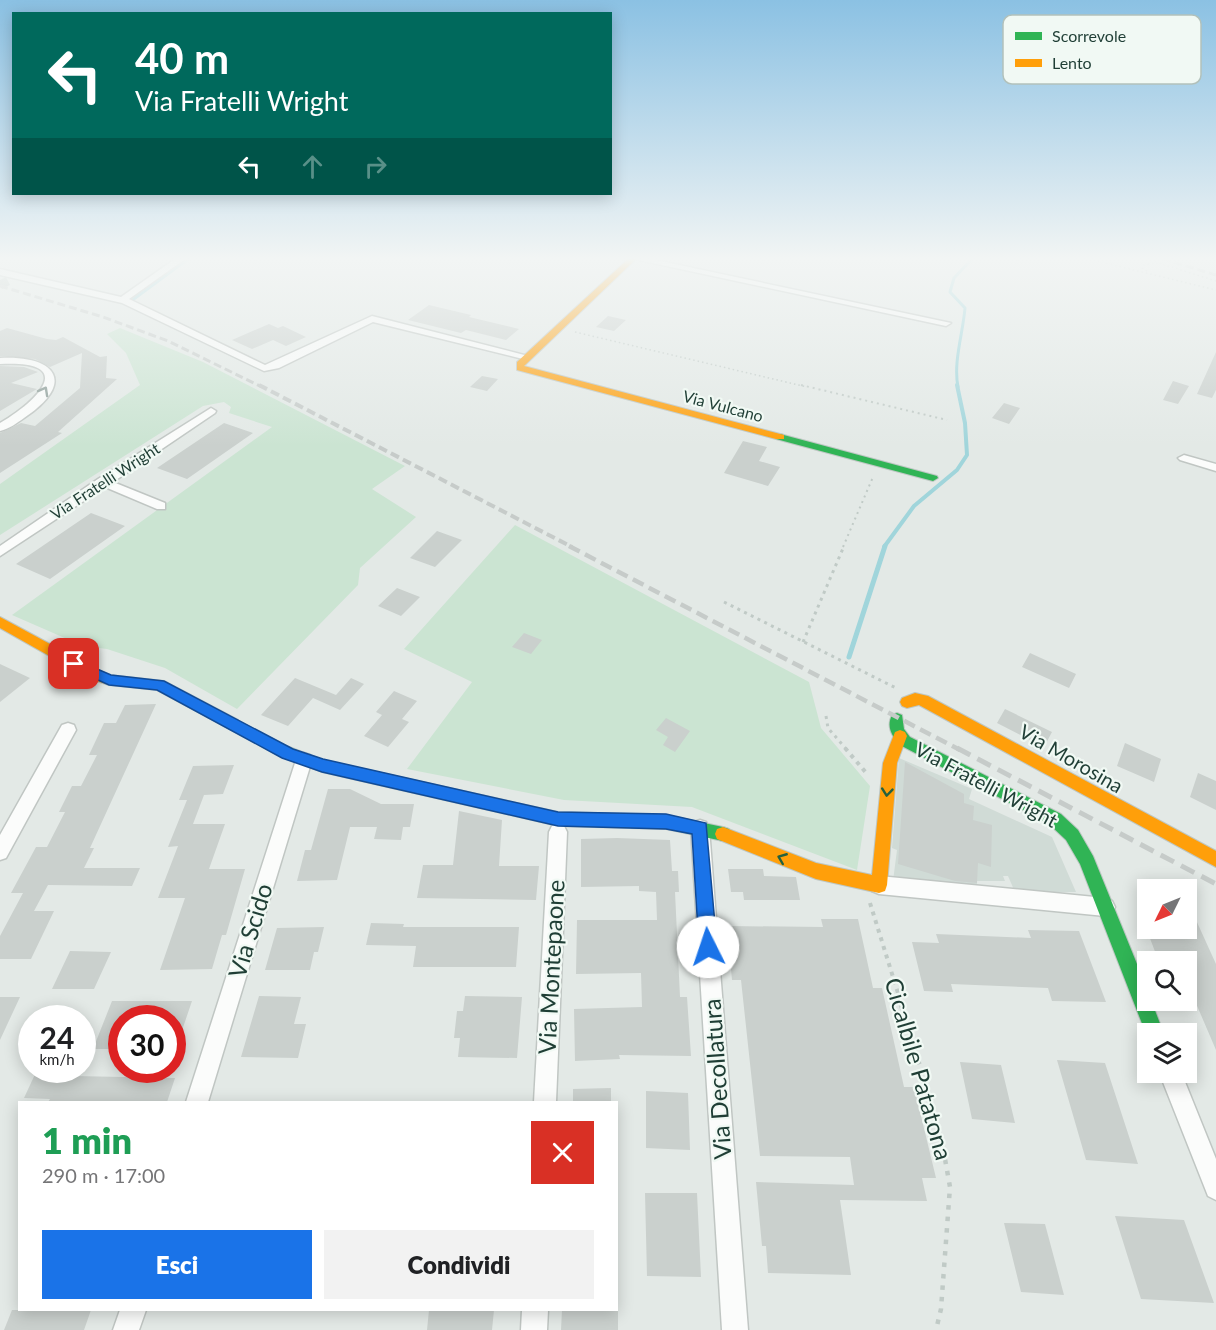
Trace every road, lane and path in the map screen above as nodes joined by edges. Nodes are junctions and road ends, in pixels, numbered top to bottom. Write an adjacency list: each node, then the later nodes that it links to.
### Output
1 (167, 321): 2 (street)
2 (364, 321)
3 (383, 321): 8 (street)
4 (566, 321): 7 (street)
5 (937, 321): 6 (street)
6 (946, 323)
7 (558, 328): 8 (street); 11 (path)
8 (527, 357): 14 (street, Via Vulcano)
9 (0, 361): 12 (street, one-way to 9)
10 (211, 411): 17 (street, Via Fratelli Wright)
11 (947, 420)
12 (0, 428)
13 (1184, 458): 15 (street)
14 (879, 464): 16 (street, Via Vulcano); 22 (path)
15 (1216, 468)
16 (933, 478)
17 (102, 482): 18 (street); 19 (street, Via Fratelli Wright)
18 (161, 506)
19 (0, 552)
20 (724, 602): 22 (path)
21 (2, 625): 28 (street)
22 (803, 642): 23 (path)
23 (910, 701): 33 (street, Via Morosina)
24 (826, 716): 29 (path)
25 (897, 719): 27 (street)
26 (68, 730): 32 (street)
27 (900, 736): 34 (street, Via Fratelli Wright, one-way to 34); 35 (street, Via Fratelli Wright)
28 (304, 760): 30 (street); 38 (street, Via Scido)
29 (870, 777)
30 (700, 828): 34 (street, one-way to 30); 45 (street, Via Decollatura)
31 (558, 832): 39 (street, Via Montepaone)
32 (0, 852)
33 (1216, 859)
34 (872, 884): 35 (street); 46 (path, Cicalbile Patatona)
35 (1105, 908): 36 (street, Via Fratelli Wright)
36 (1151, 1023)
37 (1174, 1083): 40 (street)
38 (197, 1101)
39 (545, 1101)
40 (1216, 1188)
41 (133, 1311): 43 (street)
42 (535, 1311): 44 (street)
43 (126, 1330)
44 (534, 1330)
45 (735, 1330)
46 (936, 1330)

